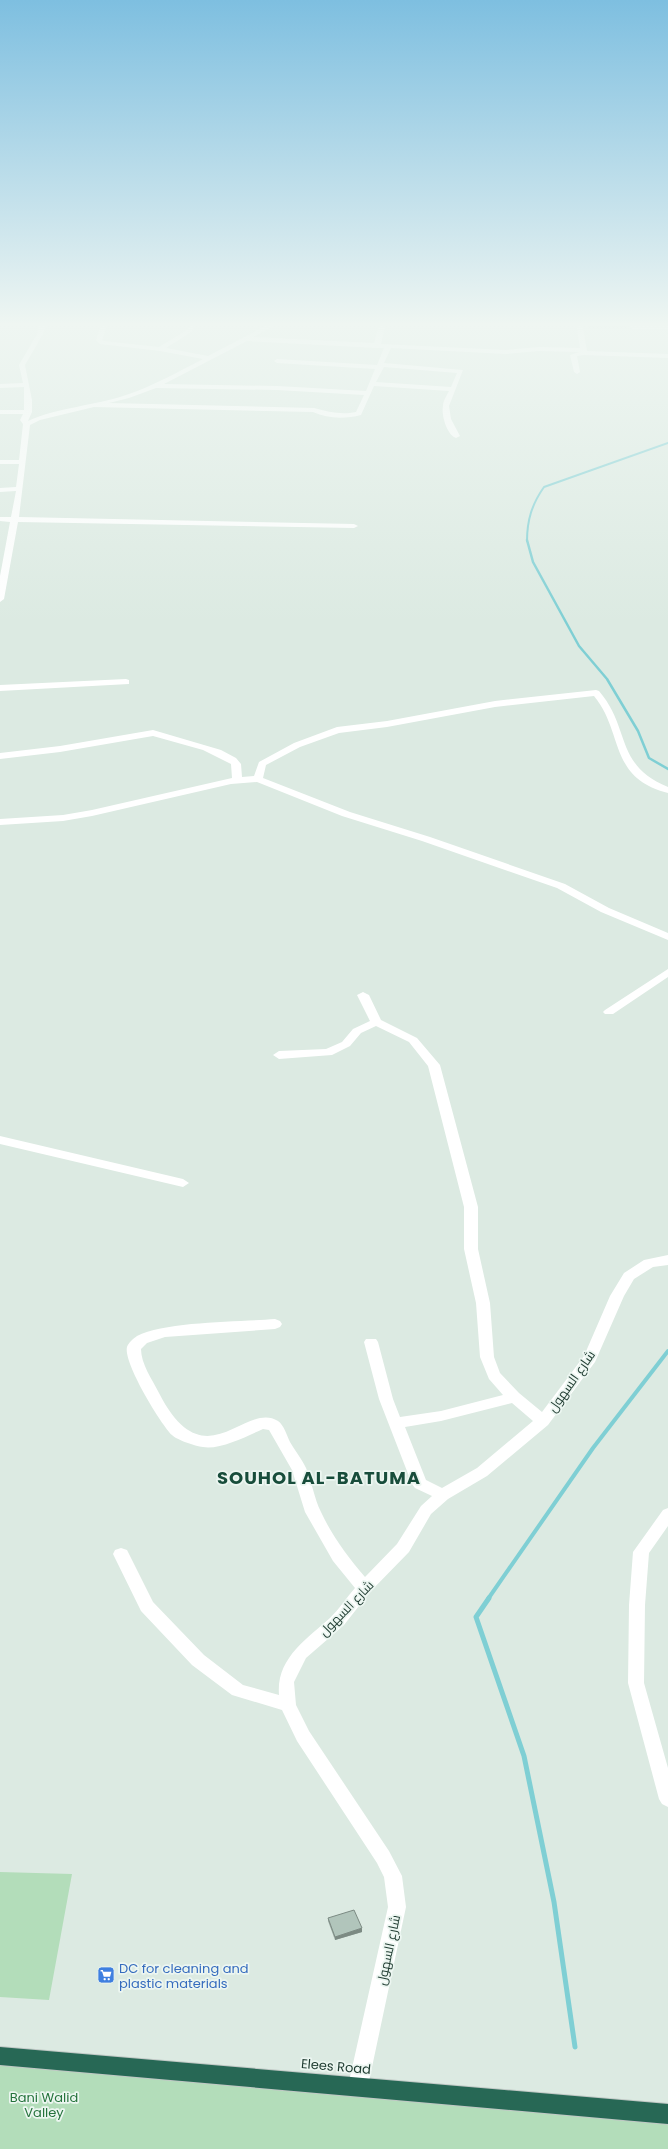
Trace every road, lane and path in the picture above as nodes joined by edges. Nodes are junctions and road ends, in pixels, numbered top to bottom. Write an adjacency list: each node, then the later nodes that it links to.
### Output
1 (31, 422): 3 (street)
2 (449, 422): 4 (street)
3 (27, 424): 6 (street)
4 (456, 436)
5 (0, 462): 6 (street)
6 (23, 462): 7 (street)
7 (20, 489): 8 (street); 9 (street)
8 (0, 490)
9 (16, 518): 10 (street); 11 (street); 12 (street)
10 (0, 519)
11 (354, 526)
12 (0, 599)
13 (126, 682): 14 (street)
14 (0, 688)
15 (0, 756): 17 (street)
16 (258, 779): 17 (street); 18 (street); 20 (street)
17 (236, 780): 19 (street)
18 (668, 790)
19 (0, 822)
20 (668, 937)
21 (668, 972): 23 (street)
22 (363, 995): 24 (street)
23 (609, 1012)
24 (376, 1022): 25 (street); 31 (street)
25 (279, 1055)
26 (0, 1140): 27 (street)
27 (183, 1183)
28 (668, 1260): 32 (street, شارع السهول)
29 (275, 1324): 37 (street)
30 (372, 1342): 33 (street)
31 (514, 1397): 32 (street); 33 (street)
32 (543, 1421): 34 (street, شارع السهول)
33 (396, 1423): 34 (street)
34 (443, 1495): 37 (street, شارع السهول)
35 (668, 1514): 39 (street)
36 (122, 1554): 38 (street)
37 (364, 1588): 38 (street, شارع السهول)
38 (288, 1705): 41 (street, شارع السهول)
39 (668, 1799)
40 (0, 2056): 41 (highway, Elees Road)
41 (358, 2086): 42 (highway, Elees Road)
42 (668, 2114)

